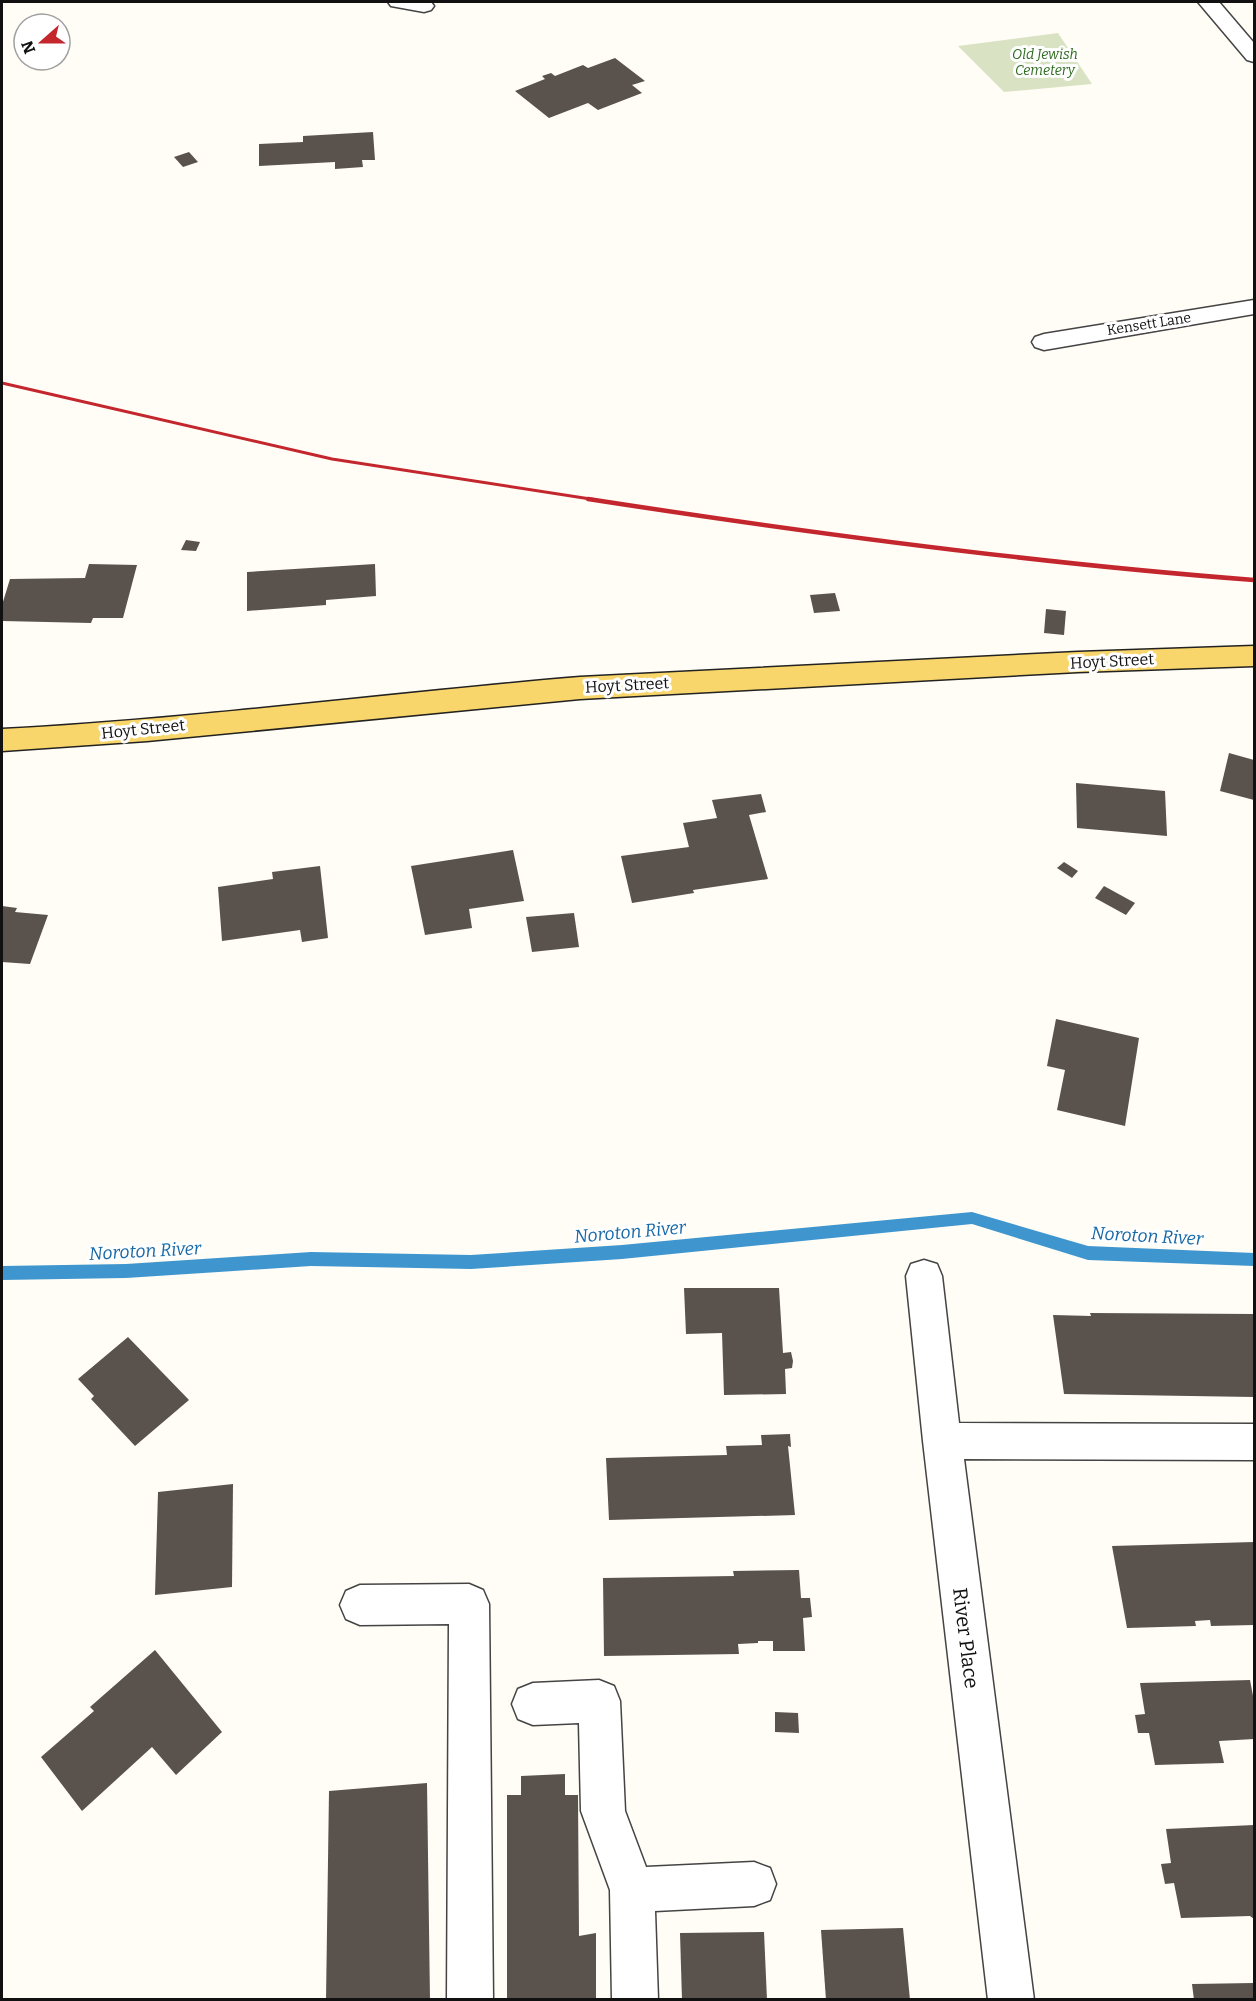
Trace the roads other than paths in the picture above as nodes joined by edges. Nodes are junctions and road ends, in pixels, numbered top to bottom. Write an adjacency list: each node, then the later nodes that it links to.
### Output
1 (398, 2): 3 (street)
2 (1208, 2): 4 (street)
3 (424, 6)
4 (1254, 56)
5 (1254, 307): 6 (street, Kensett Lane)
6 (1044, 342)
7 (1254, 656): 8 (main road, Hoyt Street)
8 (2, 740)
9 (924, 1275): 10 (street, River Place)
10 (942, 1441): 11 (street); 18 (street, River Place)
11 (1254, 1442)
12 (360, 1605): 16 (street)
13 (532, 1704): 15 (street)
14 (754, 1884): 15 (street)
15 (632, 1890): 17 (street)
16 (470, 2000)
17 (634, 2000)
18 (1011, 2000)

